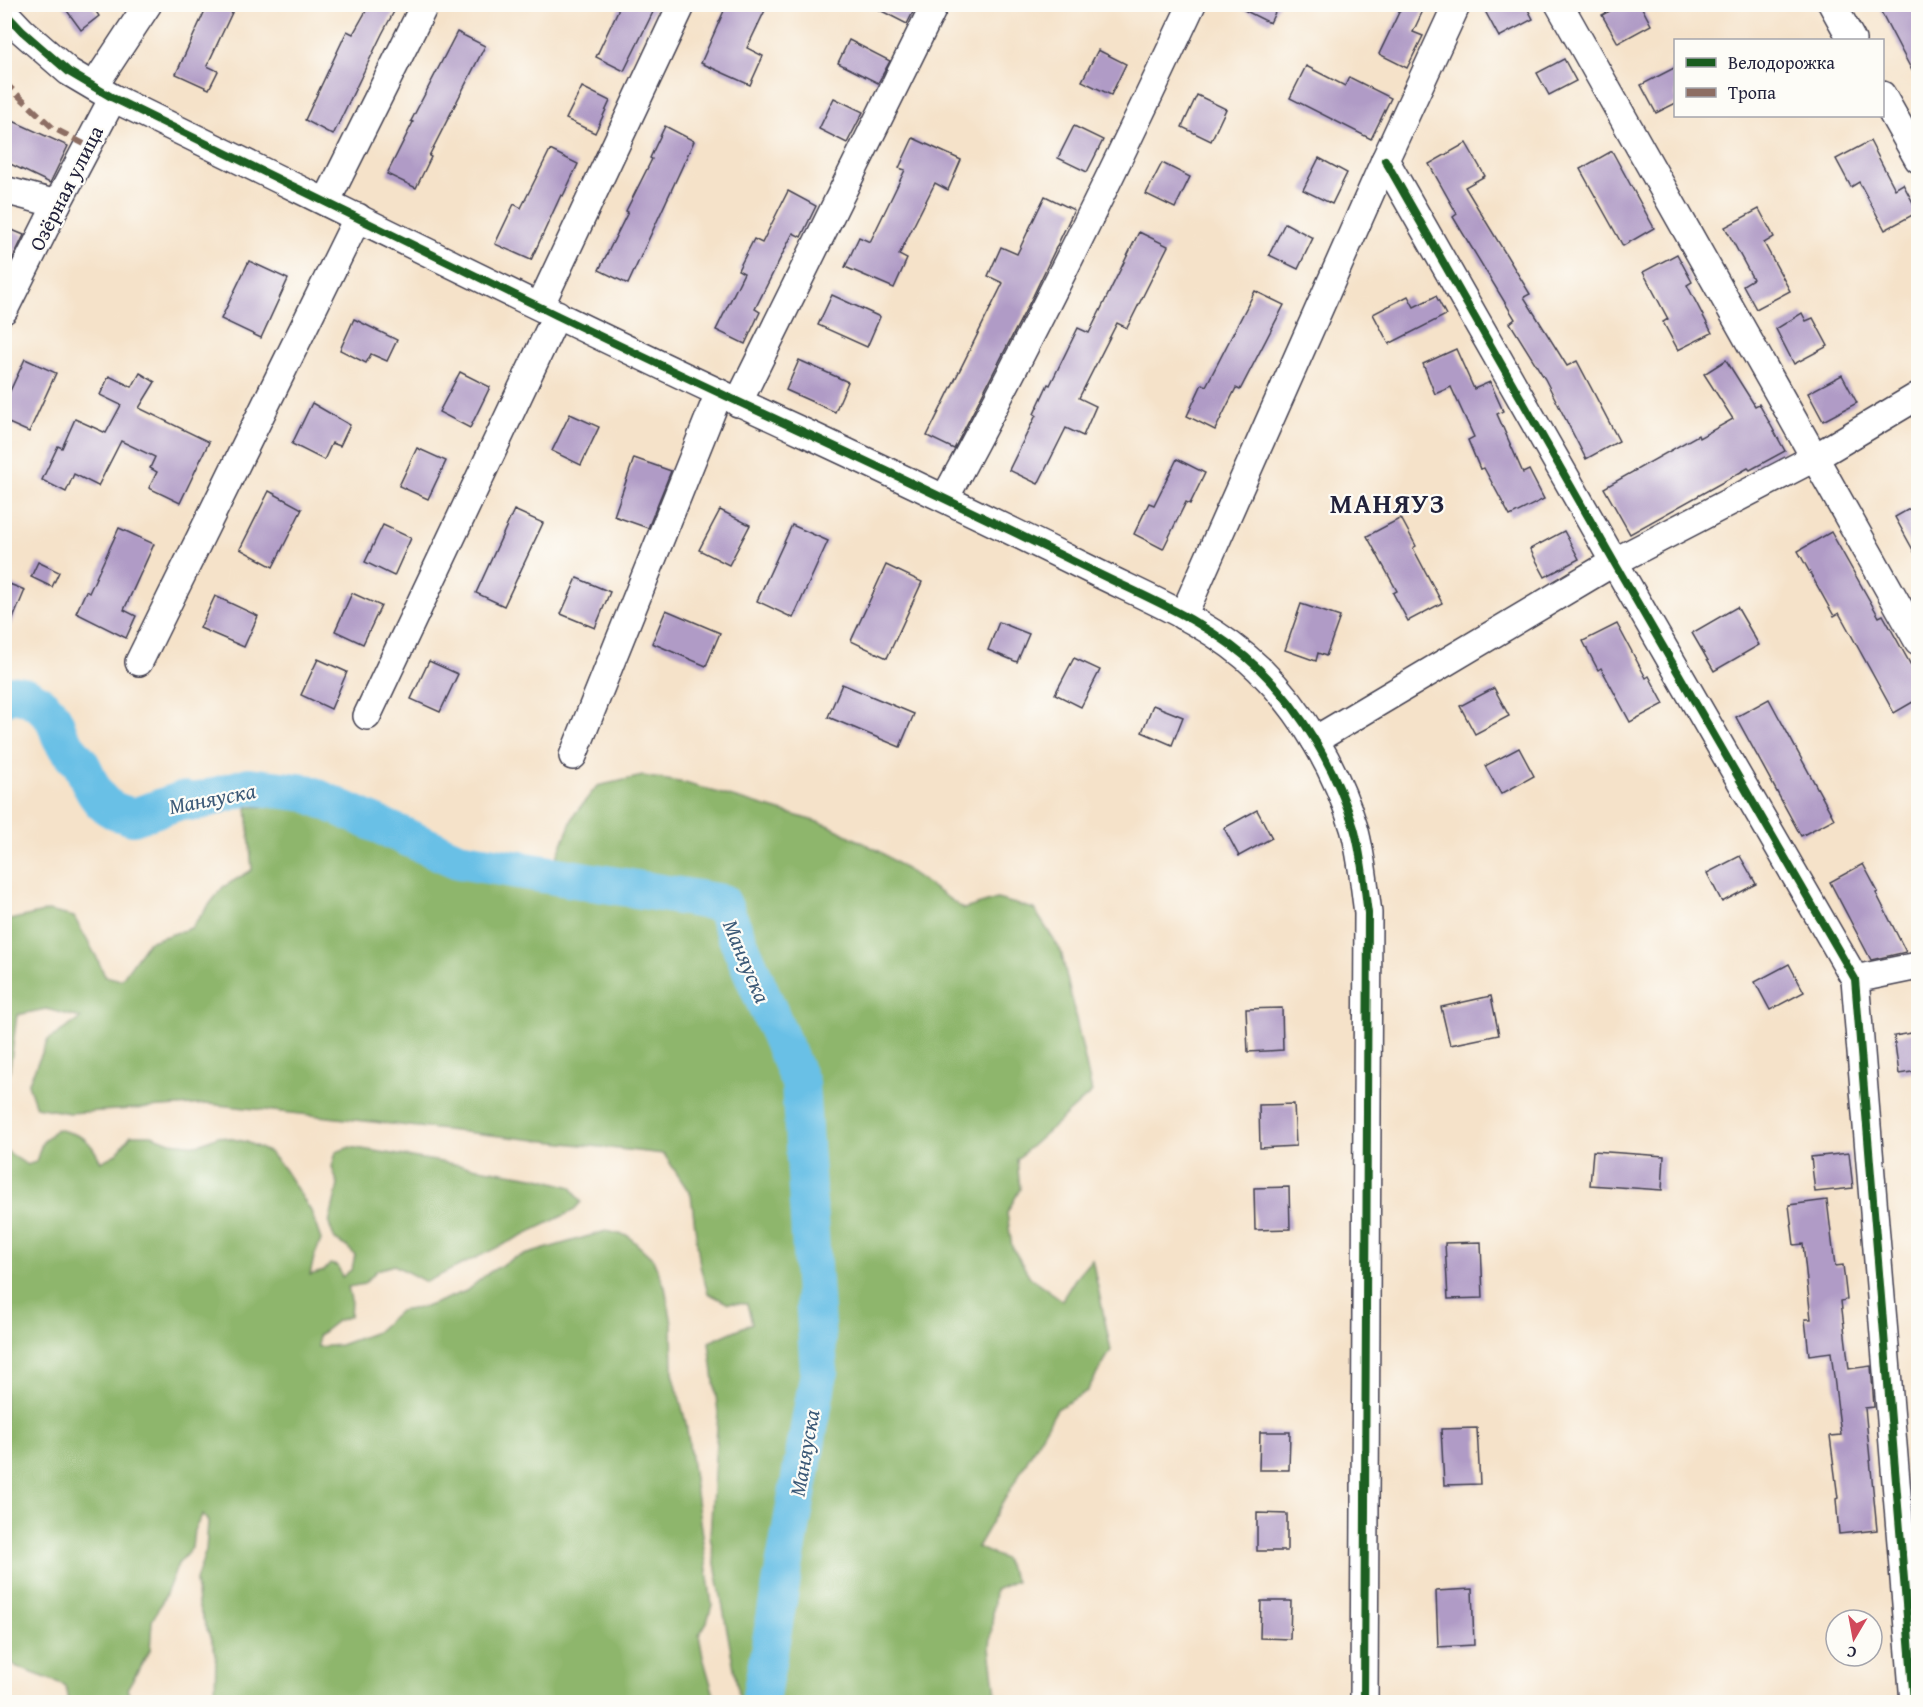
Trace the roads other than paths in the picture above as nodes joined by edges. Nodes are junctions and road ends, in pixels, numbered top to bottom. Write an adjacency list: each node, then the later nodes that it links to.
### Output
1 (148, 4): 11 (street, Озёрная улица)
2 (424, 4): 16 (street)
3 (682, 4): 20 (street)
4 (936, 4): 22 (street)
5 (1192, 4): 24 (street)
6 (1457, 4): 14 (street)
7 (1559, 4): 23 (street)
8 (1832, 4): 10 (street)
9 (10, 25): 11 (street)
10 (1851, 39)
11 (103, 92): 16 (street); 17 (street, Озёрная улица)
12 (1884, 99): 13 (street)
13 (1918, 159)
14 (1385, 160): 25 (street); 26 (street)
15 (4, 190): 17 (street)
16 (326, 202): 18 (street)
17 (57, 204): 19 (street, Озёрная улица)
18 (358, 217): 20 (street); 28 (street)
19 (4, 310)
20 (549, 310): 22 (street); 29 (street)
21 (1918, 396): 23 (street)
22 (729, 398): 24 (street); 31 (street)
23 (1814, 458): 25 (street); 27 (street)
24 (945, 498): 26 (street)
25 (1614, 562): 30 (street); 33 (street)
26 (1183, 616): 30 (street)
27 (1918, 641)
28 (139, 662)
29 (368, 716)
30 (1315, 740): 34 (street)
31 (573, 756)
32 (1918, 966): 33 (street)
33 (1855, 979): 35 (street)
34 (1364, 1702)
35 (1914, 1702)

